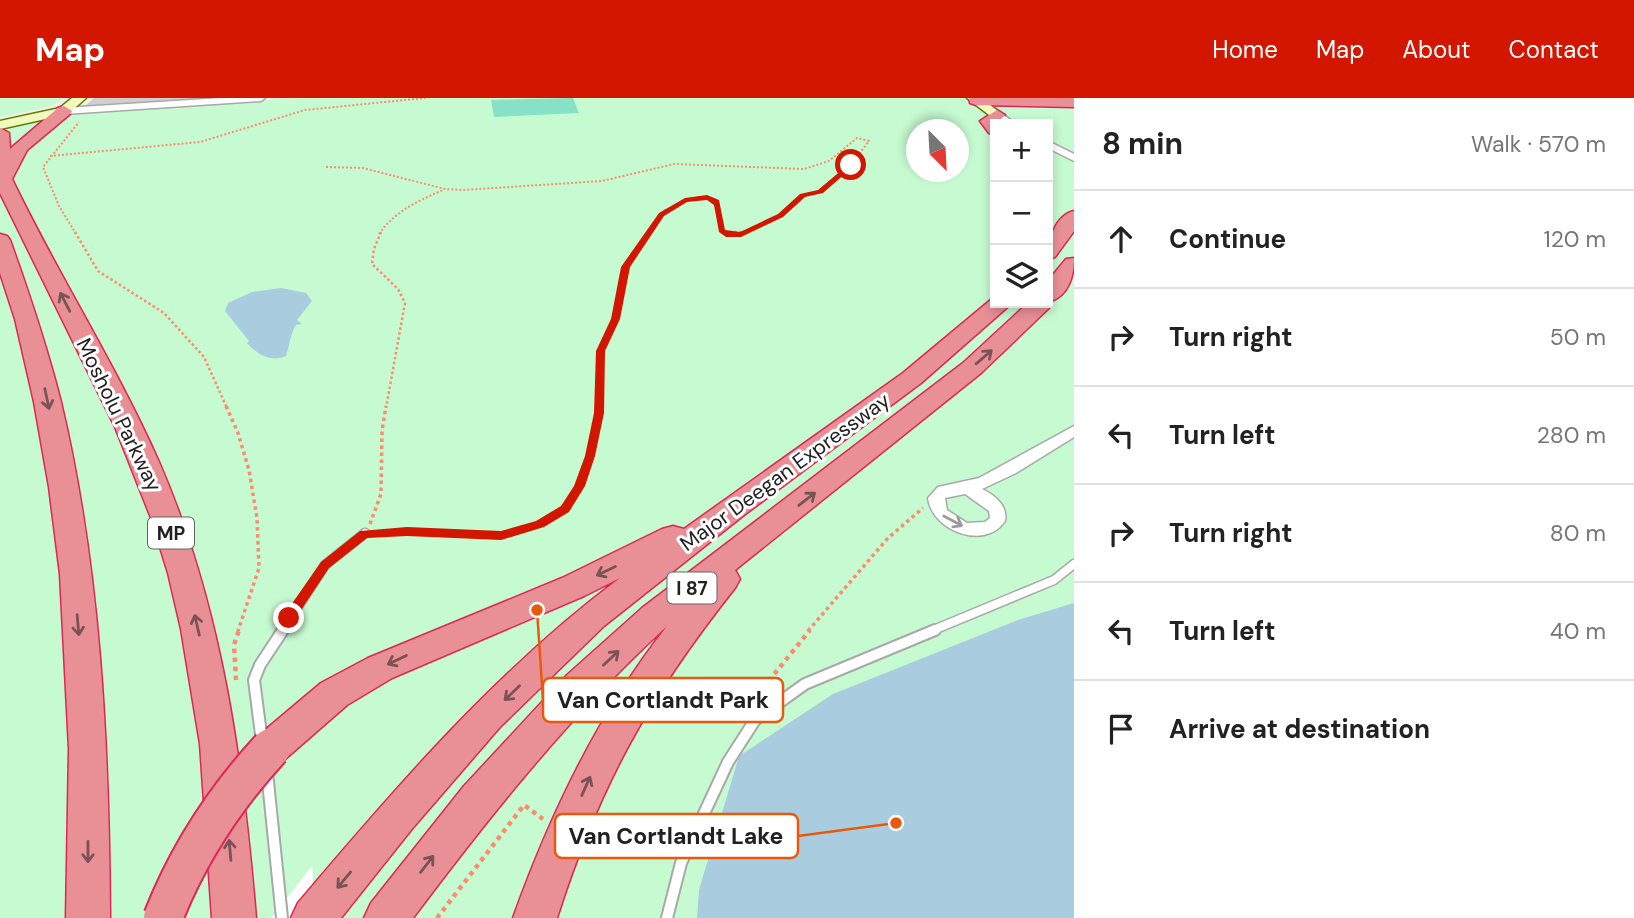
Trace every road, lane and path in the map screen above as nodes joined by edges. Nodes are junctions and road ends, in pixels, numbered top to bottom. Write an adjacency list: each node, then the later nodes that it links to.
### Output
1 (80, 98): 10 (main road)
2 (261, 98): 5 (street)
3 (344, 98): 9 (path)
4 (425, 98): 9 (path)
5 (238, 99): 10 (street)
6 (975, 99): 7 (highway); 12 (main road)
7 (1029, 99): 8 (highway)
8 (1074, 102)
9 (343, 105): 16 (path)
10 (64, 111): 13 (main road); 19 (highway)
11 (82, 115): 16 (path)
12 (993, 119)
13 (0, 125)
14 (0, 133): 19 (highway, Mosholu Parkway / MP)
15 (1053, 147): 17 (street)
16 (50, 156): 37 (path)
17 (1074, 158)
18 (326, 166): 20 (path)
19 (3, 179): 43 (highway, Mosholu Parkway / MP, one-way to 19)
20 (444, 189): 35 (path); 35 (path)
21 (1074, 217): 23 (highway)
22 (0, 240): 41 (highway, one-way to 41)
23 (1053, 246)
24 (1074, 264): 25 (highway)
25 (1053, 289)
26 (990, 301): 29 (highway)
27 (996, 308): 29 (highway, Major Deegan Expressway / I 87)
28 (1036, 308): 34 (highway, Major Deegan Expressway / I 87, one-way to 28)
29 (967, 334): 33 (highway, Major Deegan Expressway / I 87)
30 (1074, 431): 31 (street)
31 (968, 489)
32 (924, 507): 38 (path)
33 (733, 508): 40 (highway, Major Deegan Expressway / I 87, one-way to 40); 42 (highway, one-way to 42, bridge)
34 (766, 530): 44 (highway, Major Deegan Expressway / I 87, one-way to 34); 46 (highway, one-way to 34)
35 (365, 534): 40 (lane)
36 (1074, 564): 47 (lane)
37 (237, 687)
38 (744, 712)
39 (541, 831): 45 (path)
40 (303, 917)
41 (88, 918)
42 (163, 918)
43 (234, 918)
44 (386, 918)
45 (437, 918)
46 (535, 918)
47 (667, 918)

